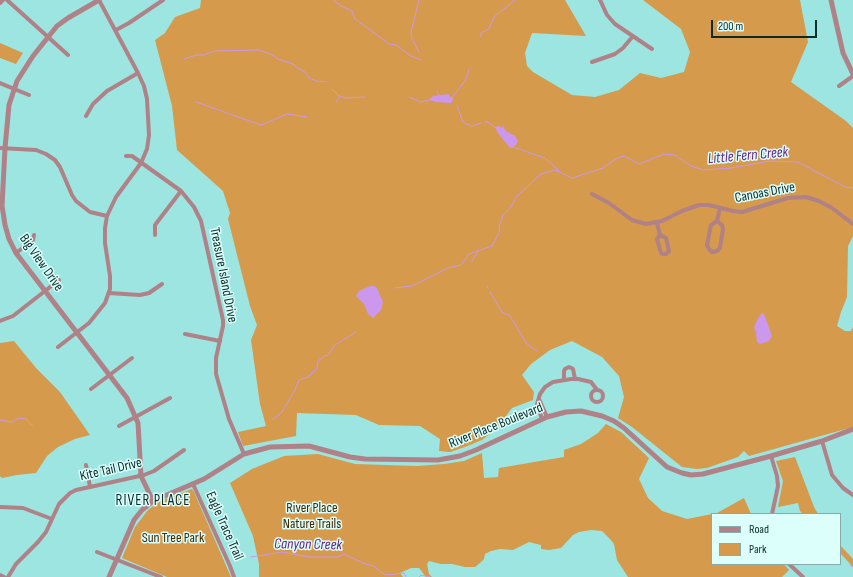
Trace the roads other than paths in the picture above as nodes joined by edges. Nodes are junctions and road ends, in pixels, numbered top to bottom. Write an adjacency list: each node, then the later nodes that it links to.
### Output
1 (3, 0): 7 (street)
2 (7, 0): 9 (street)
3 (99, 0): 8 (street); 9 (street, Big View Drive)
4 (163, 0): 8 (street)
5 (600, 0): 10 (street)
6 (831, 0): 15 (street)
7 (0, 3)
8 (116, 30): 14 (street)
9 (48, 36): 12 (street); 18 (street, Big View Drive)
10 (633, 36): 11 (street); 13 (street)
11 (652, 49)
12 (68, 55)
13 (592, 62)
14 (138, 73): 20 (street); 23 (street)
15 (853, 75): 17 (street)
16 (0, 83): 18 (street)
17 (839, 86)
18 (14, 89): 19 (street); 21 (street, Big View Drive)
19 (29, 95)
20 (86, 116)
21 (2, 148): 27 (street); 34 (street, Big View Drive)
22 (126, 156): 23 (street, Treasure Island Drive)
23 (141, 163): 24 (street, Treasure Island Drive); 27 (street)
24 (181, 191): 32 (street); 42 (street, Treasure Island Drive)
25 (592, 194): 29 (street, Canoas Drive)
26 (720, 208): 28 (street); 29 (street, Canoas Drive); 30 (street, Canoas Drive)
27 (107, 216): 38 (street)
28 (718, 220): 28 (street)
29 (657, 223): 33 (street)
30 (853, 224)
31 (34, 235): 34 (street)
32 (155, 235)
33 (660, 235): 33 (street)
34 (16, 253): 37 (street, Big View Drive)
35 (59, 280): 37 (street)
36 (162, 284): 38 (street)
37 (45, 291): 39 (street); 40 (street, Big View Drive)
38 (109, 293): 40 (street)
39 (0, 321)
40 (77, 332): 43 (street); 45 (street, Big View Drive)
41 (185, 334): 42 (street)
42 (220, 341): 57 (street, Treasure Island Drive)
43 (58, 347)
44 (132, 358): 45 (street)
45 (110, 375): 48 (street); 51 (street, Big View Drive)
46 (564, 379): 47 (street); 47 (street); 52 (street)
47 (575, 379): 49 (street)
48 (91, 389)
49 (597, 390)
50 (170, 398): 51 (street)
51 (136, 416): 53 (street); 60 (street, Big View Drive)
52 (544, 418): 57 (street, River Place Boulevard); 58 (street, River Place Boulevard)
53 (119, 426)
54 (853, 429): 55 (street, River Place Boulevard)
55 (822, 441): 58 (street, River Place Boulevard); 63 (street)
56 (184, 450): 60 (street, Kite Tail Drive)
57 (244, 454): 61 (street, River Place Boulevard)
58 (771, 456): 66 (street)
59 (86, 465): 62 (street)
60 (141, 476): 62 (street, Kite Tail Drive); 64 (street, Big View Drive)
61 (193, 484): 64 (street, River Place Boulevard); 76 (street, Eagle Trace Trail)
62 (90, 486): 67 (street, Kite Tail Drive)
63 (853, 495)
64 (152, 501): 69 (street, River Place Boulevard)
65 (0, 508): 67 (street)
66 (772, 513)
67 (52, 519): 73 (street, Kite Tail Drive)
68 (97, 552): 69 (street)
69 (117, 560): 74 (street, River Place Boulevard); 75 (street)
70 (791, 565): 77 (street)
71 (0, 575): 72 (street)
72 (4, 577)
73 (8, 577)
74 (109, 577)
75 (161, 577)
76 (234, 577)
77 (802, 577)

